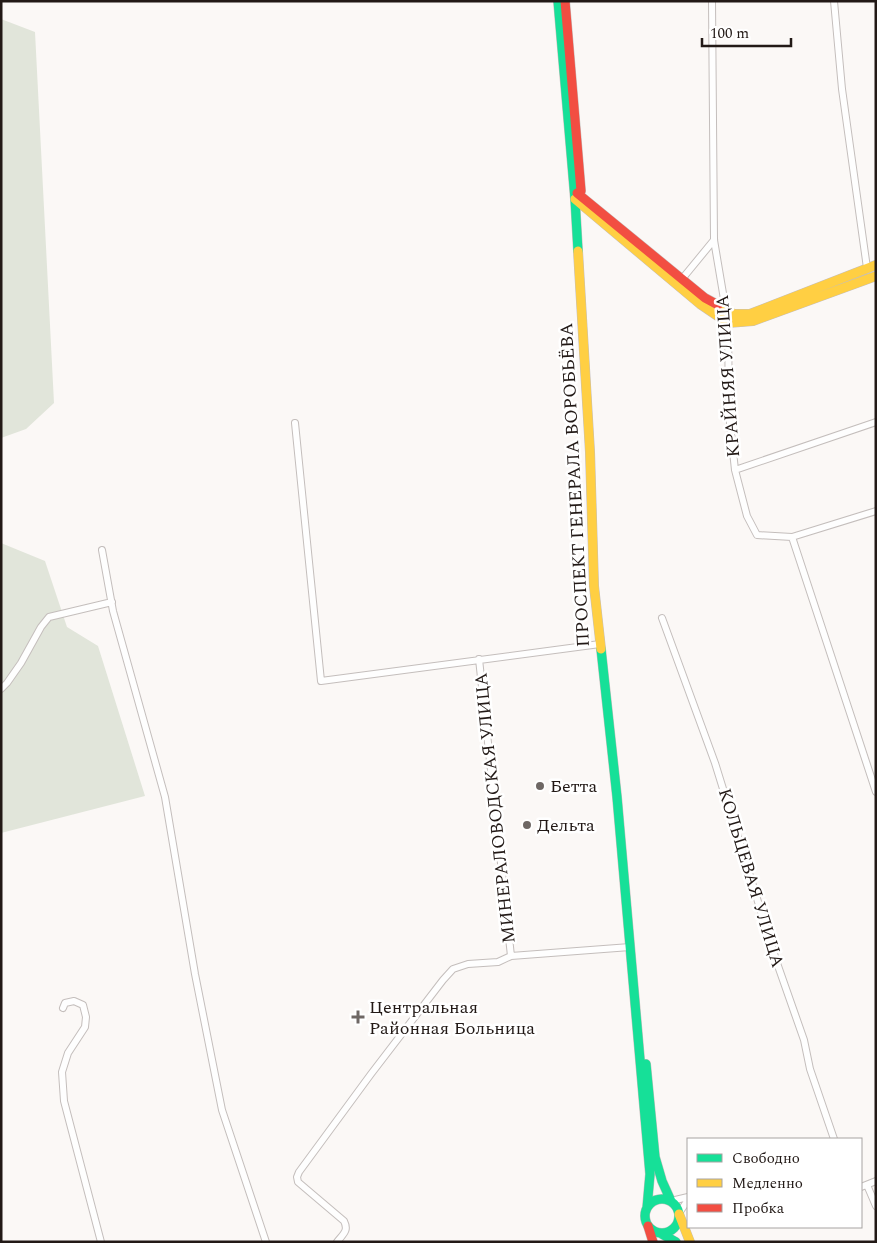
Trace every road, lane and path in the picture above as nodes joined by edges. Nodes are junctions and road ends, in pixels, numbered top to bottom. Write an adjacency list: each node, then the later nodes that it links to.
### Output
1 (558, 1): 5 (main road, ПРОСПЕКТ ГЕНЕРАЛА ВОРОБЬЁВА)
2 (565, 1): 5 (main road, ПРОСПЕКТ ГЕНЕРАЛА ВОРОБЬЁВА)
3 (712, 1): 6 (street, КРАЙНЯЯ УЛИЦА)
4 (834, 1): 7 (street)
5 (578, 198): 9 (main road); 11 (main road); 20 (main road, ПРОСПЕКТ ГЕНЕРАЛА ВОРОБЬЁВА); 28 (main road, ПРОСПЕКТ ГЕНЕРАЛА ВОРОБЬЁВА)
6 (714, 240): 9 (street); 10 (street, КРАЙНЯЯ УЛИЦА)
7 (871, 266): 10 (main road)
8 (876, 276): 11 (main road)
9 (682, 279): 10 (main road)
10 (726, 310): 11 (street, КРАЙНЯЯ УЛИЦА)
11 (728, 323): 14 (street, КРАЙНЯЯ УЛИЦА)
12 (876, 422): 14 (street)
13 (295, 423): 21 (street, МИНЕРАЛОВОДСКАЯ УЛИЦА)
14 (735, 470): 16 (street, КРАЙНЯЯ УЛИЦА)
15 (876, 511): 16 (street)
16 (792, 537): 23 (street)
17 (102, 550): 18 (street)
18 (112, 602): 22 (street); 42 (street)
19 (662, 618): 27 (street, КОЛЬЦЕВАЯ УЛИЦА)
20 (600, 644): 21 (street, МИНЕРАЛОВОДСКАЯ УЛИЦА); 24 (main road, ПРОСПЕКТ ГЕНЕРАЛА ВОРОБЬЁВА)
21 (479, 659): 25 (street, МИНЕРАЛОВОДСКАЯ УЛИЦА)
22 (1, 689)
23 (876, 792)
24 (630, 947): 25 (street); 28 (main road, ПРОСПЕКТ ГЕНЕРАЛА ВОРОБЬЁВА)
25 (511, 956): 43 (street)
26 (63, 1008): 41 (street)
27 (834, 1138)
28 (650, 1146): 32 (main road); 35 (main road)
29 (876, 1182): 30 (street)
30 (864, 1186): 34 (street)
31 (687, 1199): 32 (street)
32 (671, 1201): 35 (main road); 36 (main road)
33 (687, 1201): 36 (street)
34 (876, 1206)
35 (647, 1208): 37 (main road)
36 (679, 1214): 38 (main road); 45 (main road)
37 (648, 1226): 39 (main road); 44 (main road)
38 (676, 1226): 39 (main road); 40 (main road)
39 (660, 1233): 40 (main road)
40 (670, 1240)
41 (101, 1242)
42 (266, 1242)
43 (337, 1242)
44 (653, 1242)
45 (690, 1242)

